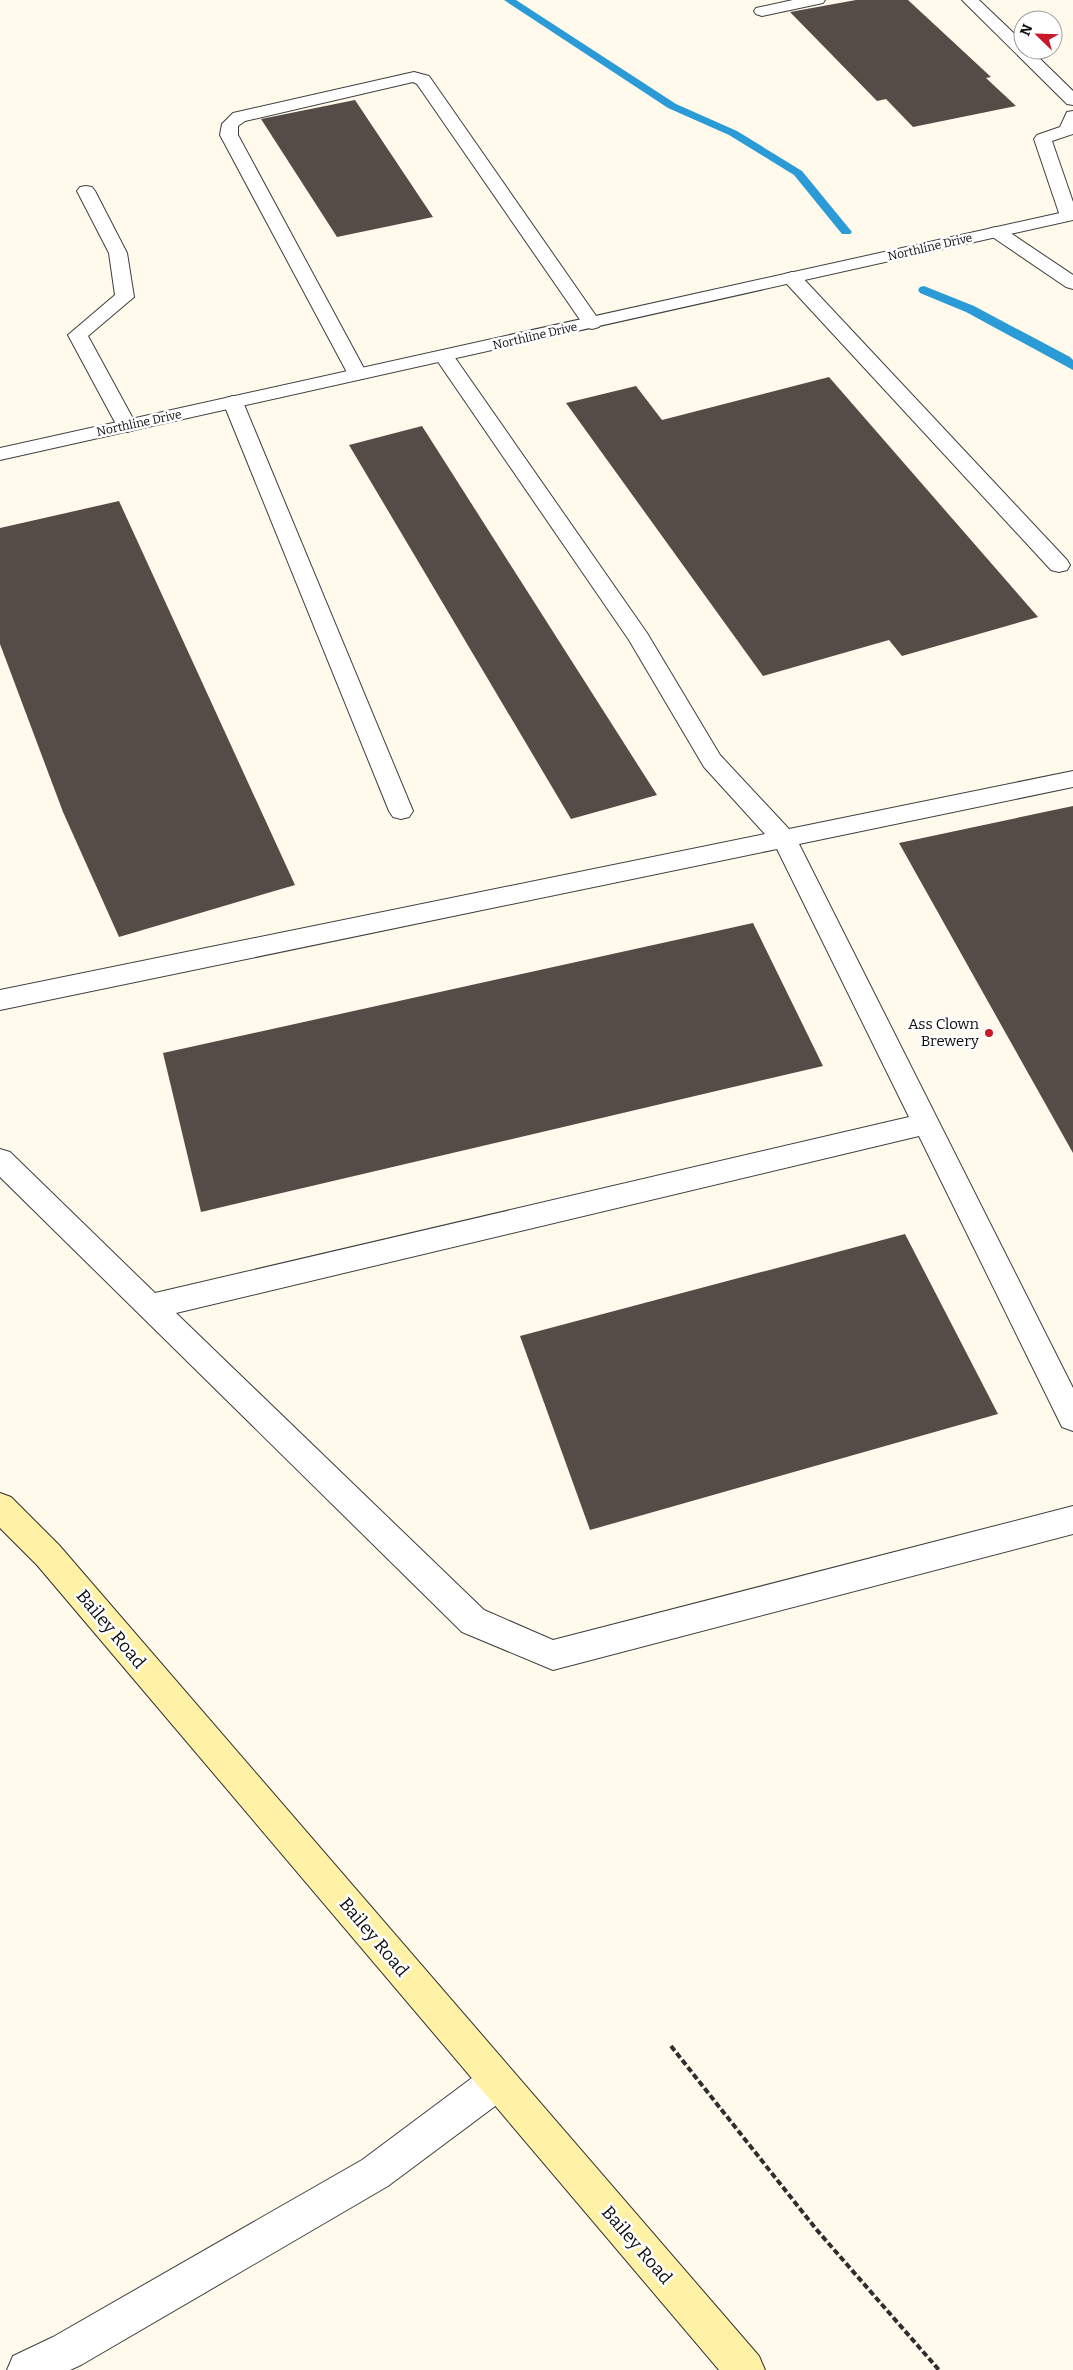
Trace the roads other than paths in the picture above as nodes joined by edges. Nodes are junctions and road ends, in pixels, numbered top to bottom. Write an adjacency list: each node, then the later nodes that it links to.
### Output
1 (817, 0): 3 (street)
2 (970, 0): 4 (street)
3 (762, 11)
4 (1073, 100)
5 (1073, 116): 7 (street)
6 (86, 191): 15 (street)
7 (1072, 215): 8 (street, Northline Drive)
8 (997, 232): 9 (street, Northline Drive); 10 (street)
9 (792, 278): 11 (street, Northline Drive); 17 (street)
10 (1073, 283)
11 (592, 323): 12 (street, Northline Drive); 13 (street)
12 (444, 356): 13 (street, Northline Drive); 20 (street)
13 (357, 374): 14 (street, Northline Drive)
14 (233, 402): 15 (street, Northline Drive); 19 (street)
15 (127, 426): 16 (street, Northline Drive)
16 (0, 454)
17 (1059, 565)
18 (1073, 780): 20 (street)
19 (401, 811)
20 (784, 839): 21 (street); 22 (street)
21 (0, 1000)
22 (926, 1124): 24 (street); 25 (street)
23 (0, 1160): 24 (street)
24 (152, 1306): 27 (street)
25 (1073, 1418)
26 (0, 1507): 28 (street, Bailey Road)
27 (1073, 1520)
28 (497, 2082): 29 (street); 30 (street, Bailey Road)
29 (27, 2370)
30 (745, 2370)

